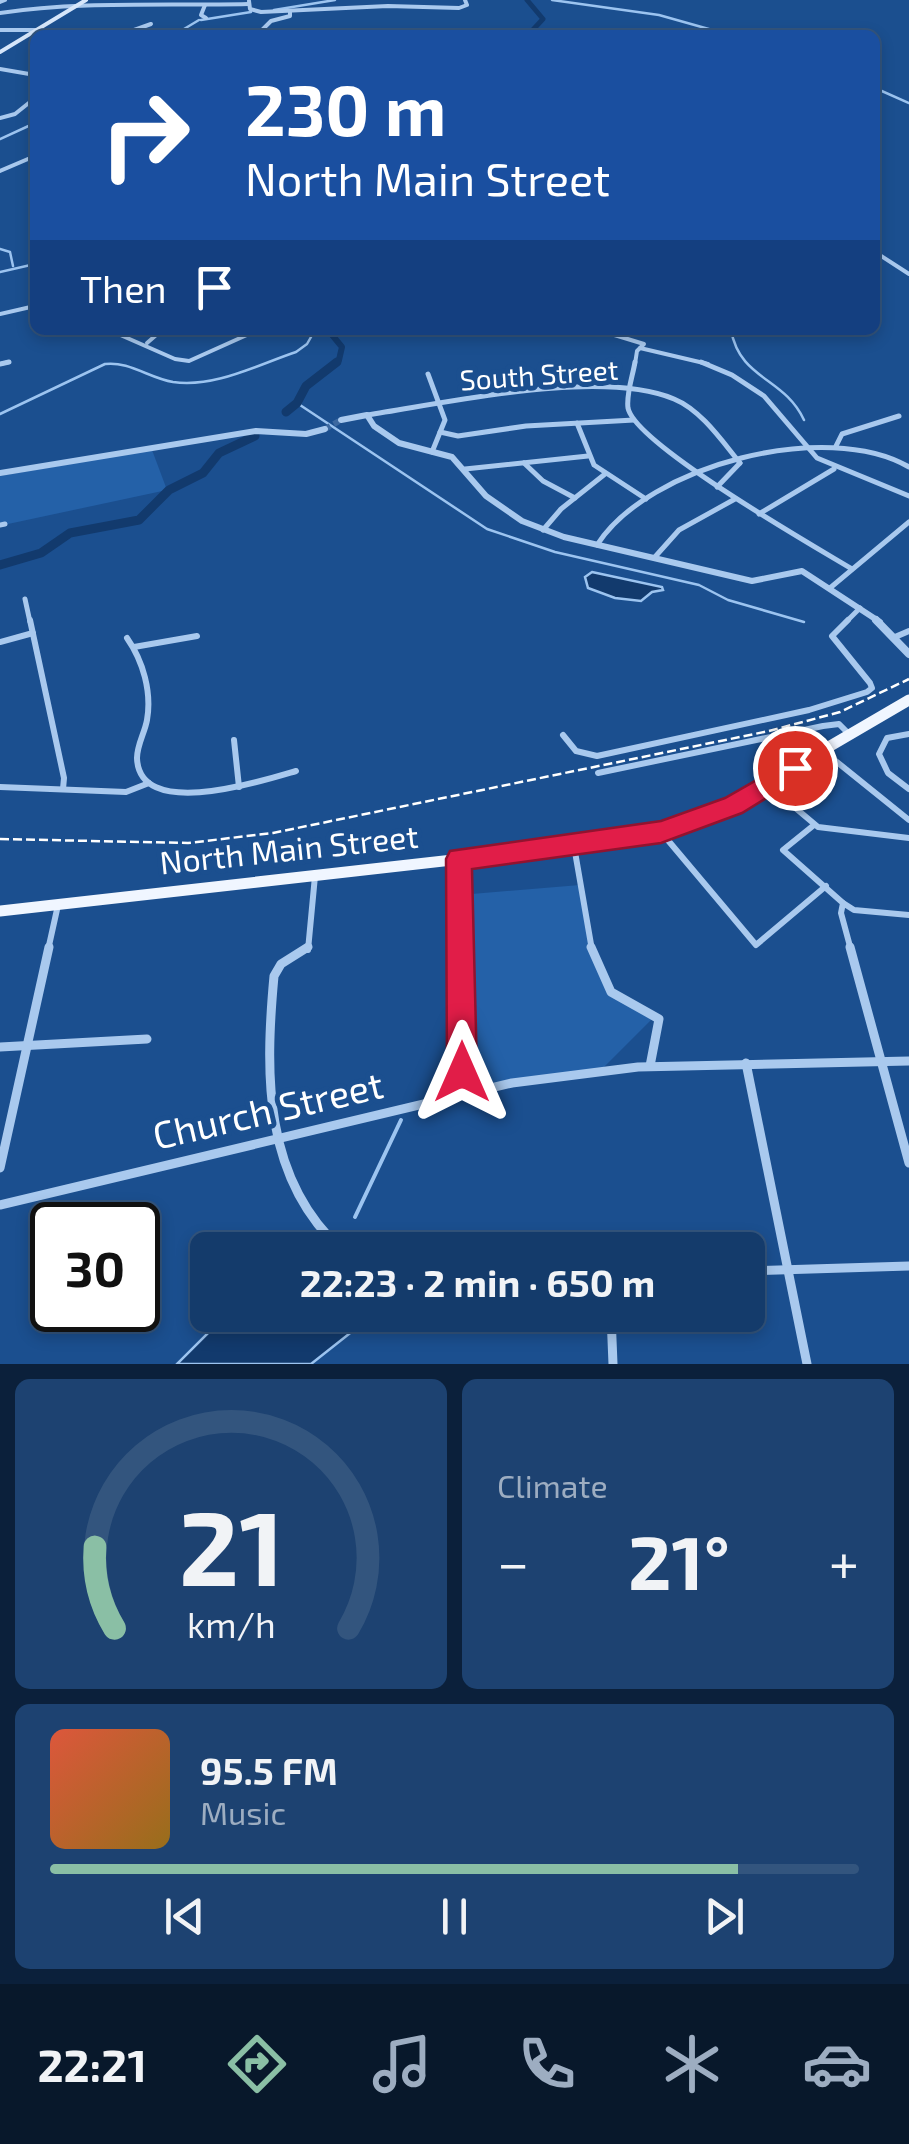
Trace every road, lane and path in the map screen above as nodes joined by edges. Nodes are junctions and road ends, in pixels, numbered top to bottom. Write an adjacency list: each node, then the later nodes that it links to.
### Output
1 (86, 0): 7 (main road)
2 (397, 0): 9 (street)
3 (465, 0): 9 (street)
4 (57, 2): 7 (street); 11 (street)
5 (151, 2): 7 (street); 8 (street)
6 (248, 2): 8 (street); 10 (street)
7 (78, 5): 14 (main road)
8 (204, 5): 12 (street)
9 (388, 6): 10 (street)
10 (290, 11): 18 (street)
11 (0, 13)
12 (206, 18)
13 (151, 24): 17 (street)
14 (38, 29): 15 (street); 16 (street)
15 (0, 30)
16 (94, 30)
17 (134, 30)
18 (261, 30)
19 (30, 34): 20 (main road)
20 (0, 52)
21 (30, 67): 23 (street)
22 (0, 69): 23 (street)
23 (19, 72): 24 (street)
24 (30, 73)
25 (30, 102): 26 (street)
26 (0, 118)
27 (30, 158): 28 (street)
28 (0, 171)
29 (880, 255): 30 (street)
30 (909, 274)
31 (30, 307): 32 (street)
32 (0, 314)
33 (116, 335): 37 (street)
34 (156, 335): 37 (street)
35 (247, 335): 37 (street)
36 (612, 335): 38 (street)
37 (146, 343)
38 (642, 346): 42 (street); 52 (street)
39 (9, 362): 40 (street)
40 (0, 364)
41 (428, 374): 43 (street)
42 (630, 390): 43 (street, South Street); 47 (street); 56 (street, South Street)
43 (440, 404): 44 (street, South Street); 50 (street)
44 (366, 415): 46 (street, South Street); 53 (street)
45 (899, 416): 51 (street)
46 (341, 420)
47 (634, 420): 48 (street); 61 (street)
48 (577, 423): 50 (street); 54 (street)
49 (325, 429): 60 (street)
50 (440, 432): 53 (street)
51 (836, 446): 52 (street); 57 (street)
52 (806, 449): 56 (street); 59 (street)
53 (432, 452): 58 (street)
54 (588, 456): 55 (street); 62 (street)
55 (524, 462): 58 (street); 65 (street)
56 (740, 464): 61 (street); 63 (street)
57 (909, 467)
58 (465, 469): 70 (street)
59 (834, 469): 64 (street); 68 (street)
60 (0, 473)
61 (696, 473): 63 (street); 66 (street)
62 (605, 474): 65 (street); 66 (street)
63 (717, 487): 67 (street)
64 (909, 496)
65 (575, 498): 70 (street)
66 (646, 499): 71 (street)
67 (735, 499): 68 (street); 72 (street)
68 (760, 514): 73 (street)
69 (909, 522): 73 (street)
70 (543, 530): 71 (street)
71 (596, 545): 72 (street)
72 (654, 558): 74 (street)
73 (852, 569): 74 (street)
74 (830, 588): 76 (street)
75 (25, 599): 78 (street)
76 (860, 608): 80 (street); 88 (street)
77 (909, 631): 80 (street)
78 (32, 633): 82 (street); 97 (street)
79 (197, 636): 83 (street)
80 (895, 637): 84 (street)
81 (127, 638): 83 (street)
82 (0, 642)
83 (134, 647): 93 (street)
84 (909, 654)
85 (909, 700): 86 (main road, North Main Street)
86 (848, 733): 90 (main road, North Main Street); 92 (street)
87 (909, 734): 98 (street)
88 (563, 735)
89 (234, 740): 95 (street)
90 (822, 750): 94 (main road, North Main Street); 99 (street)
91 (296, 772): 95 (street)
92 (598, 773)
93 (149, 783): 95 (street); 97 (street)
94 (768, 785): 100 (street); 101 (main road, North Main Street)
95 (239, 786)
96 (0, 787): 97 (street)
97 (64, 789)
98 (909, 790)
99 (909, 820)
100 (814, 824): 102 (street); 106 (street)
101 (661, 832): 103 (main road, North Main Street); 106 (street)
102 (909, 838)
103 (574, 846): 104 (main road, North Main Street); 117 (street)
104 (459, 859): 105 (main road, North Main Street); 118 (street)
105 (315, 875): 107 (main road, North Main Street); 119 (street)
106 (826, 886): 108 (street)
107 (58, 904): 109 (main road, North Main Street); 112 (street)
108 (843, 904): 110 (street); 115 (street)
109 (0, 911)
110 (909, 915)
111 (147, 1039): 112 (street)
112 (27, 1046): 113 (street); 121 (street)
113 (0, 1048)
114 (909, 1060): 115 (street, Church Street)
115 (880, 1061): 116 (street, Church Street); 120 (street)
116 (746, 1063): 117 (street, Church Street); 125 (street)
117 (650, 1066): 118 (street, Church Street)
118 (466, 1092): 119 (street, Church Street)
119 (280, 1140): 122 (street, Church Street); 123 (street)
120 (909, 1163)
121 (0, 1168)
122 (0, 1206)
123 (322, 1232)
124 (909, 1266): 125 (street)
125 (788, 1270): 126 (street); 129 (street)
126 (765, 1271)
127 (612, 1332): 128 (street)
128 (613, 1364)
129 (807, 1364)

